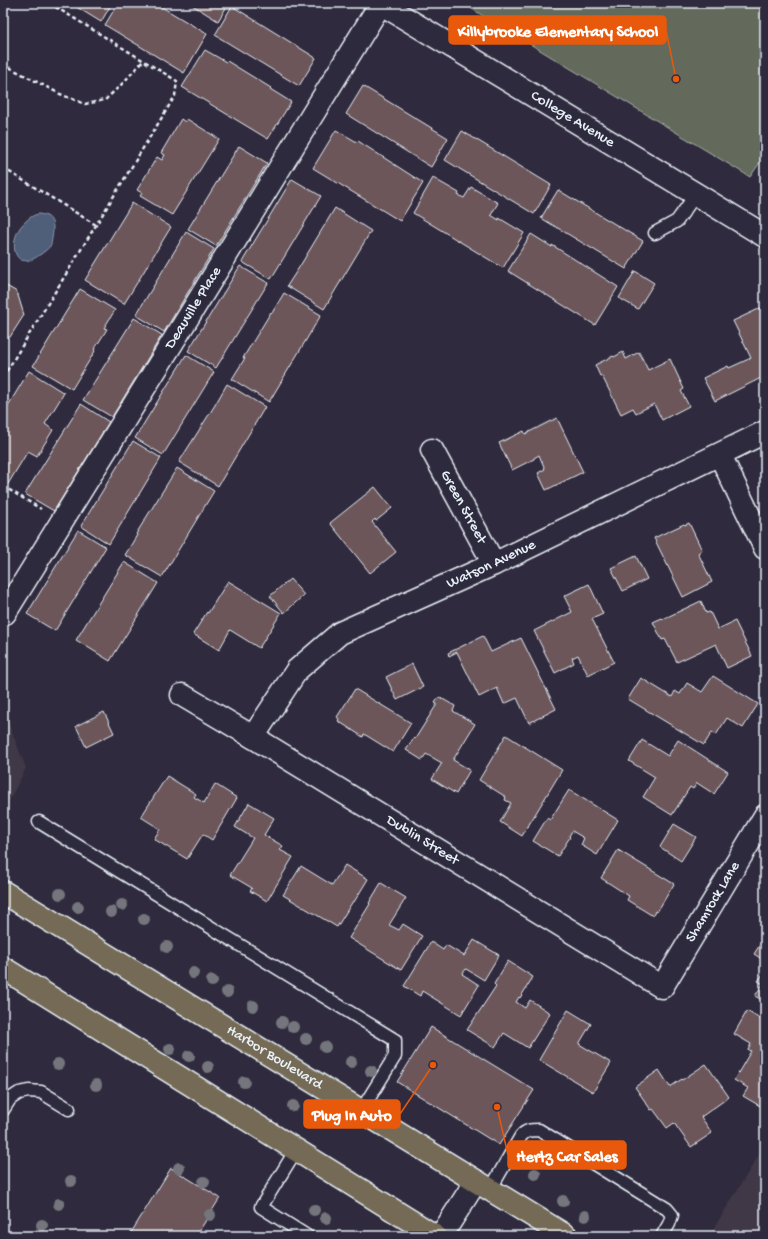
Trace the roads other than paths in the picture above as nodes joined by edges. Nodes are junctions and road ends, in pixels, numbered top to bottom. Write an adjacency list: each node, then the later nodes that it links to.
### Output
1 (380, 3): 2 (street, College Avenue); 10 (street, Deauville Place)
2 (696, 194): 3 (lane); 4 (street, College Avenue)
3 (655, 233)
4 (765, 236)
5 (765, 432): 7 (street, Watson Avenue)
6 (432, 450): 9 (street, Green Street)
7 (720, 455): 8 (street); 9 (street, Watson Avenue)
8 (765, 548)
9 (494, 564): 12 (street, Watson Avenue)
10 (4, 611)
11 (182, 695): 12 (street, Dublin Street)
12 (253, 737): 17 (street, Dublin Street)
13 (765, 816): 17 (street, Shamrock Lane)
14 (39, 822): 20 (lane)
15 (3, 892): 20 (main road, Harbor Boulevard)
16 (3, 968): 21 (main road)
17 (662, 987)
18 (69, 1109): 19 (lane)
19 (3, 1110)
20 (361, 1111): 22 (main road, Harbor Boulevard)
21 (296, 1150): 23 (lane); 24 (main road)
22 (483, 1185): 25 (street); 26 (main road, Harbor Boulevard); 27 (lane)
23 (307, 1236)
24 (435, 1236)
25 (441, 1236)
26 (566, 1236)
27 (662, 1236)

